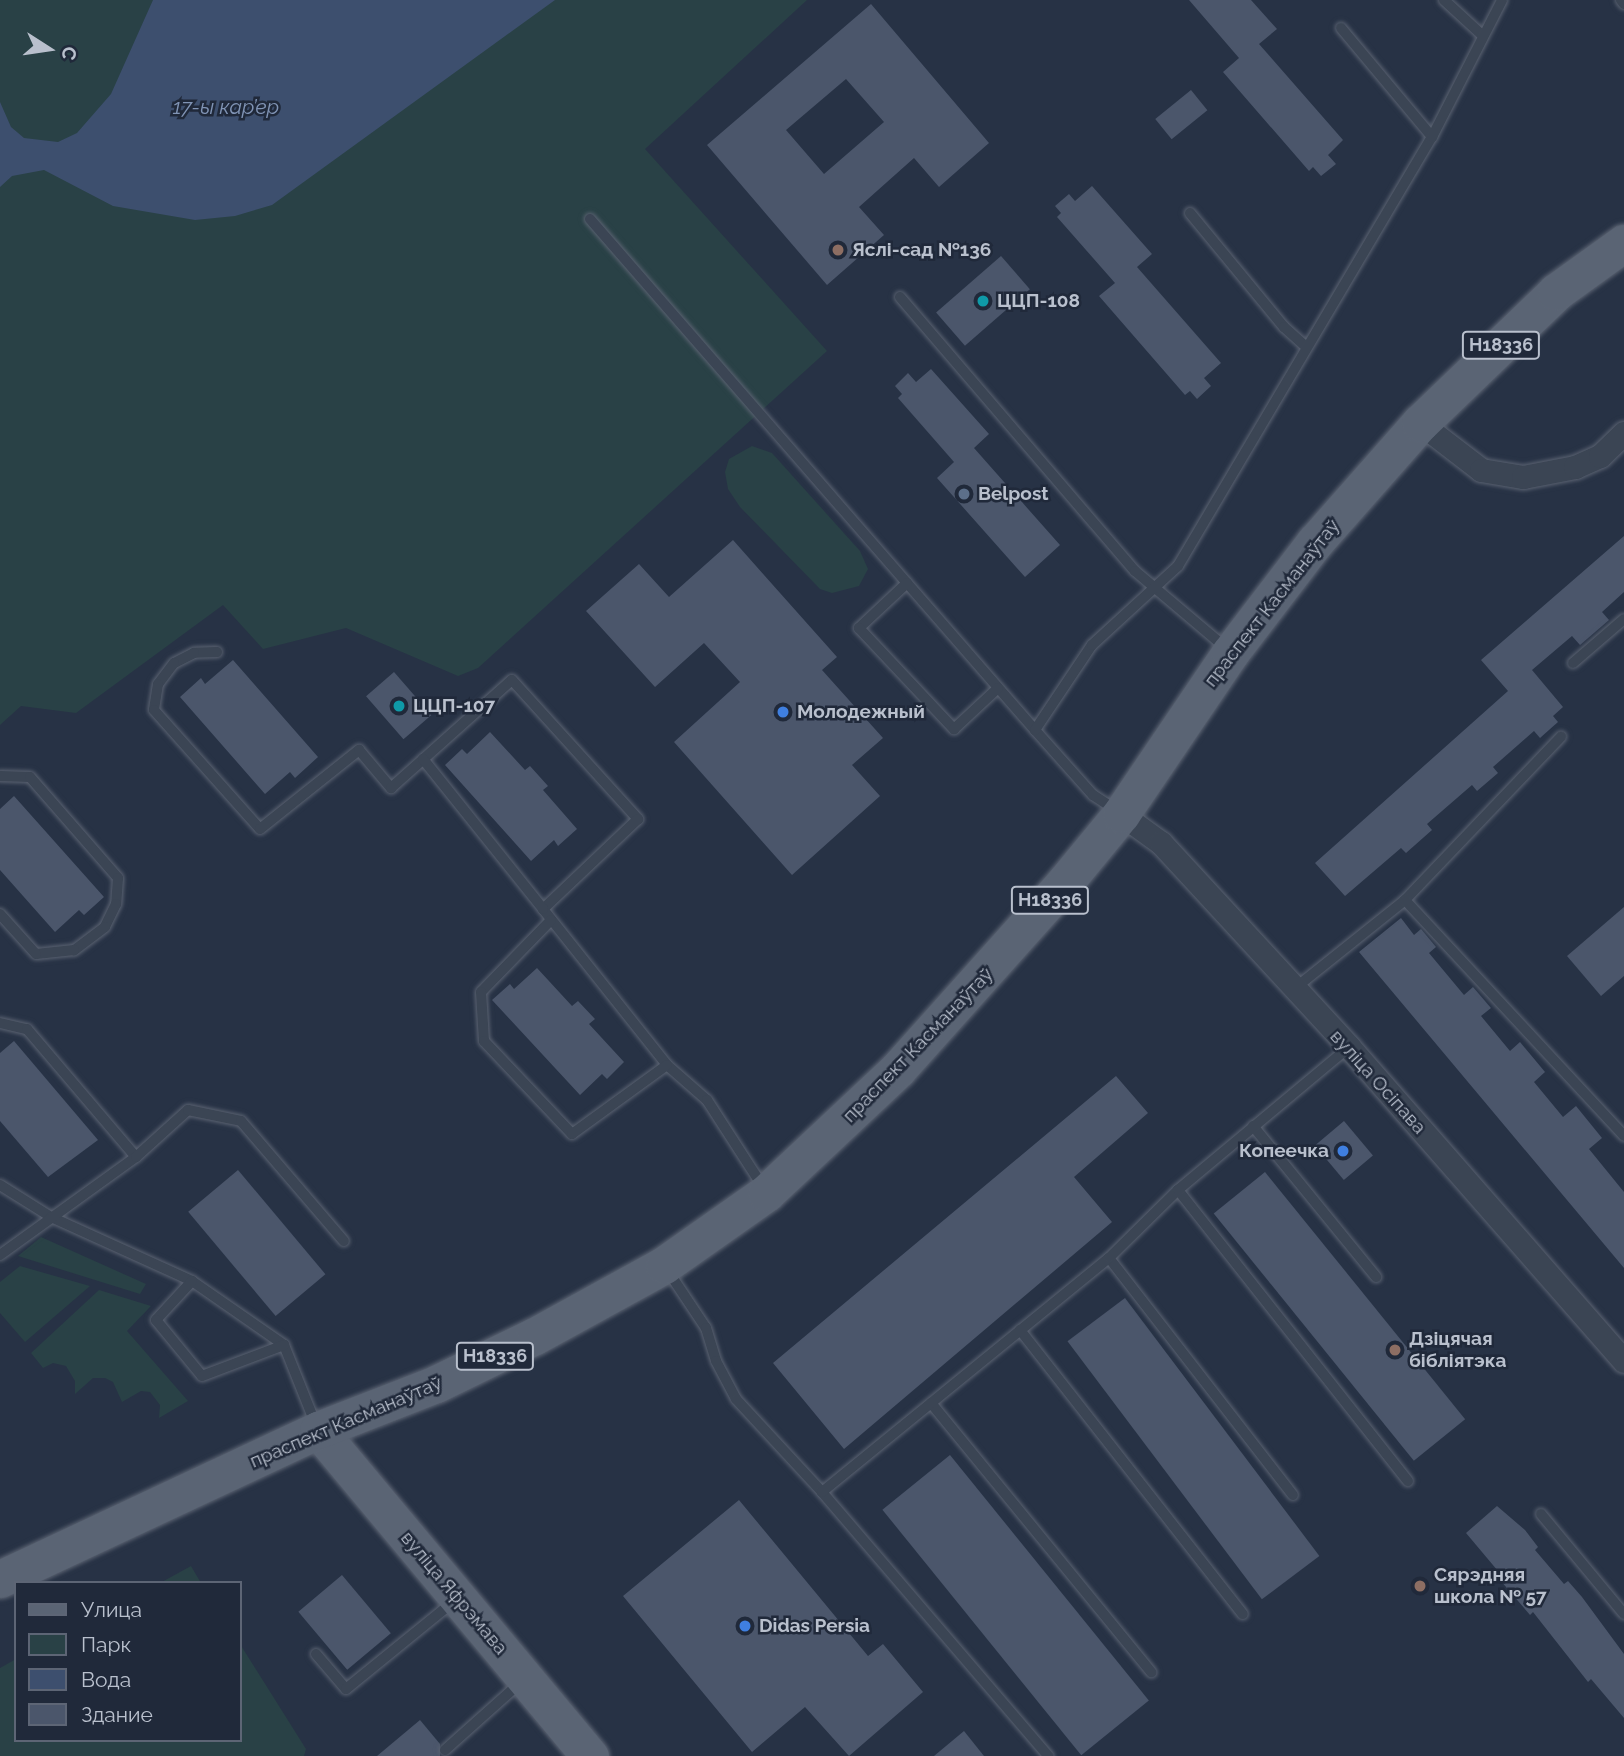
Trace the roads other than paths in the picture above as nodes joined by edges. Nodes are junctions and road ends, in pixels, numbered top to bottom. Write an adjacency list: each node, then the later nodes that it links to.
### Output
1 (1444, 0): 4 (lane)
2 (1502, 0): 4 (lane)
3 (1341, 28): 5 (lane)
4 (1483, 36): 5 (lane)
5 (1432, 137): 10 (lane)
6 (1190, 213): 10 (lane)
7 (590, 219): 13 (lane)
8 (1624, 243): 11 (main road, праспект Касманаўтаў / Н18336)
9 (900, 297): 14 (lane)
10 (1306, 347): 14 (lane)
11 (1420, 423): 12 (street); 17 (main road, праспект Касманаўтаў / Н18336)
12 (1624, 433)
13 (906, 583): 19 (lane); 19 (lane)
14 (1155, 587): 17 (lane); 20 (lane)
15 (1624, 619): 18 (lane)
16 (217, 652): 22 (lane)
17 (1230, 653): 24 (main road, праспект Касманаўтаў / Н18336)
18 (1573, 663)
19 (998, 688): 20 (lane)
20 (1035, 730): 24 (lane)
21 (1561, 737): 25 (lane)
22 (423, 759): 26 (lane); 26 (lane)
23 (0, 776): 27 (lane)
24 (1121, 814): 29 (street, вуліца Осіпава); 38 (main road, праспект Касманаўтаў / Н18336)
25 (1405, 900): 29 (lane); 34 (lane)
26 (543, 909): 28 (lane)
27 (0, 914)
28 (551, 920): 32 (lane); 32 (lane)
29 (1294, 989): 31 (street, вуліца Осіпава)
30 (0, 1023): 35 (lane)
31 (1349, 1047): 33 (lane); 48 (street, вуліца Осіпава)
32 (667, 1065): 38 (lane)
33 (1253, 1126): 37 (lane); 44 (lane)
34 (1624, 1136)
35 (135, 1157): 39 (lane); 40 (lane)
36 (0, 1185): 39 (lane)
37 (1178, 1189): 42 (lane); 51 (lane)
38 (766, 1193): 43 (main road, праспект Касманаўтаў / Н18336)
39 (51, 1217): 41 (lane); 45 (lane)
40 (344, 1241)
41 (0, 1255)
42 (1109, 1258): 46 (lane); 53 (lane)
43 (664, 1265): 50 (main road, праспект Касманаўтаў / Н18336); 52 (lane)
44 (1377, 1277)
45 (192, 1282): 47 (lane); 47 (lane)
46 (1020, 1330): 49 (lane); 57 (lane)
47 (284, 1345): 50 (lane)
48 (1624, 1361)
49 (931, 1403): 52 (lane); 60 (lane)
50 (318, 1430): 55 (main road, праспект Касманаўтаў / Н18336); 56 (main road, вуліца Яфрэмава)
51 (1408, 1481)
52 (822, 1492): 64 (lane)
53 (1293, 1495)
54 (1541, 1514): 58 (lane)
55 (0, 1579)
56 (457, 1598): 59 (lane); 61 (main road, вуліца Яфрэмава)
57 (1243, 1614)
58 (1624, 1614)
59 (316, 1654)
60 (1151, 1672)
61 (525, 1679): 62 (lane); 63 (main road, вуліца Яфрэмава)
62 (445, 1750)
63 (590, 1756)
64 (1048, 1756)

